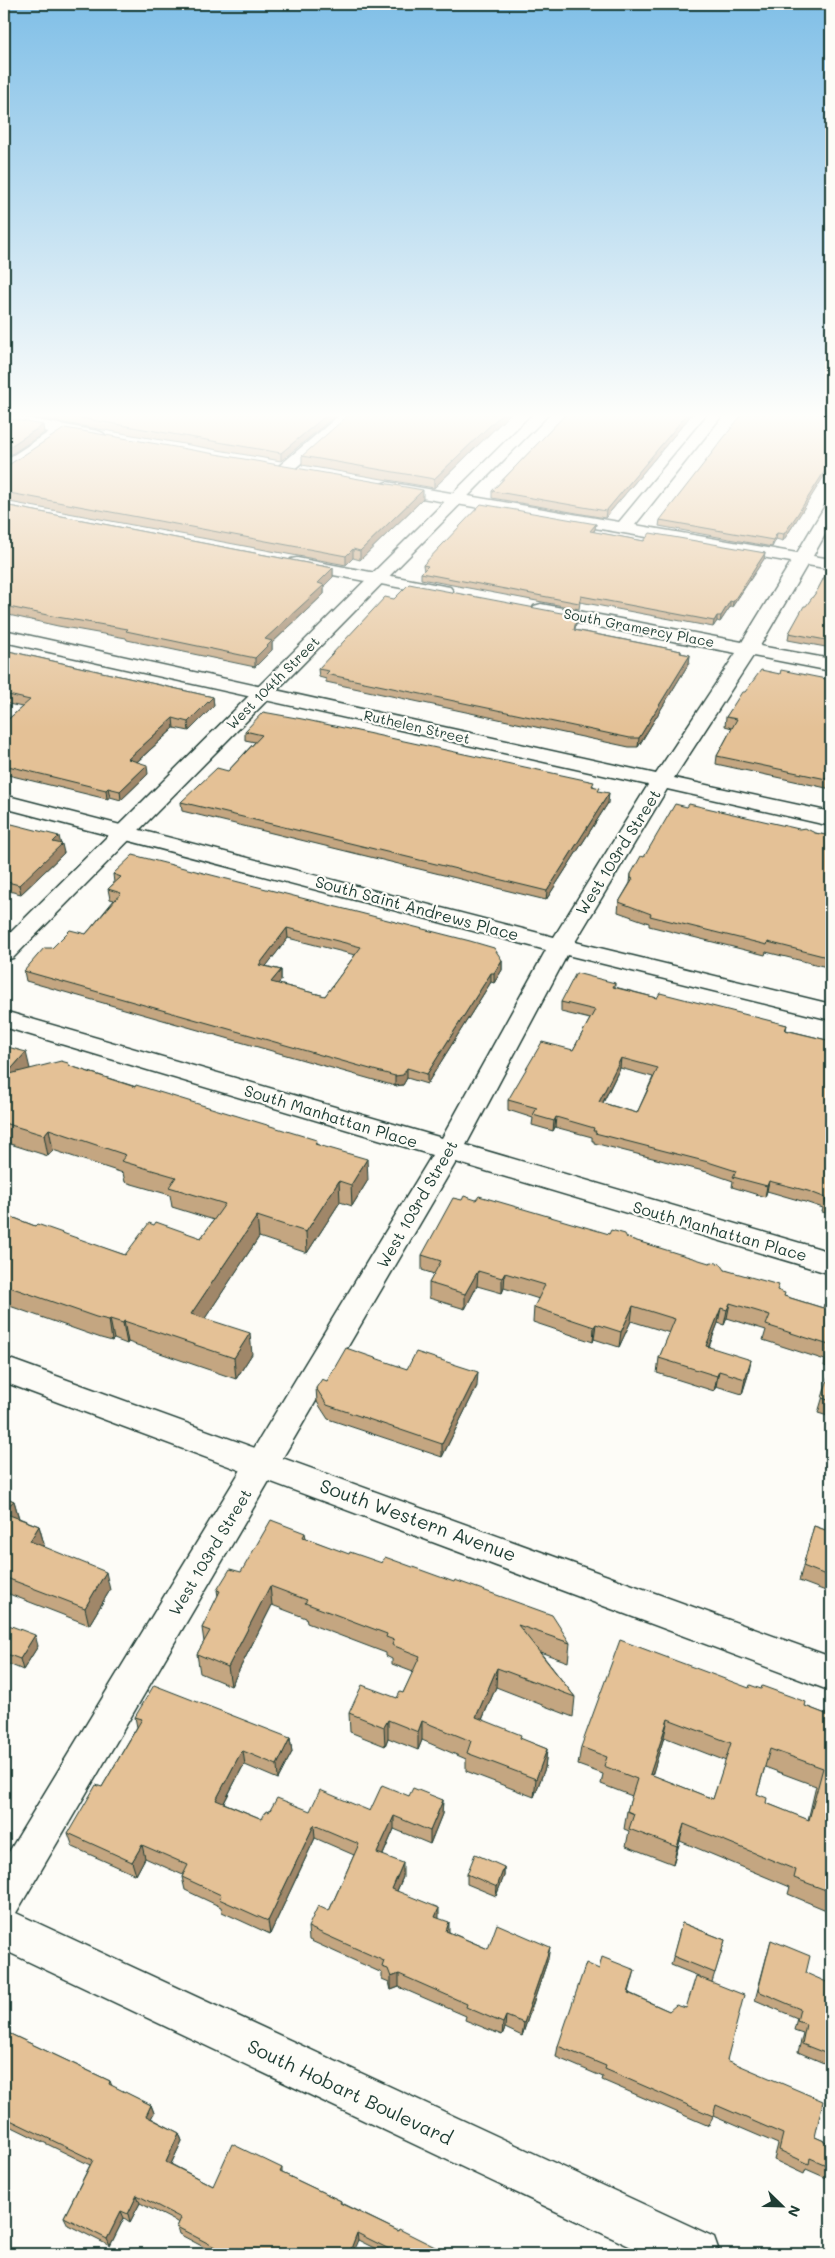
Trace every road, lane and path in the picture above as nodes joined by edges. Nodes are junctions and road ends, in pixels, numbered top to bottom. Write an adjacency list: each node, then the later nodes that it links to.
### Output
1 (439, 518): 9 (street, West 104th Street)
2 (569, 518): 5 (street)
3 (632, 518): 5 (street)
4 (826, 518): 7 (street, West 103rd Street)
5 (624, 528): 7 (street)
6 (278, 559): 9 (street)
7 (802, 559): 8 (street); 13 (street, West 103rd Street)
8 (831, 564)
9 (378, 579): 10 (street); 15 (street, West 104th Street)
10 (458, 594)
11 (525, 607): 13 (street, South Gramercy Place)
12 (4, 636): 15 (street, Ruthelen Street)
13 (748, 649): 14 (street, South Gramercy Place); 16 (street, West 103rd Street)
14 (831, 665)
15 (263, 693): 16 (street, Ruthelen Street); 19 (street, West 104th Street)
16 (661, 782): 18 (street, Ruthelen Street); 20 (street, West 103rd Street)
17 (4, 801): 19 (street, South Saint Andrews Place)
18 (831, 819)
19 (124, 832): 20 (street, South Saint Andrews Place); 21 (street, West 104th Street)
20 (560, 946): 22 (street, South Saint Andrews Place); 24 (street, West 103rd Street)
21 (4, 953)
22 (831, 1012)
23 (4, 1019): 24 (street, South Manhattan Place)
24 (449, 1151): 25 (street, South Manhattan Place); 27 (street, West 103rd Street)
25 (831, 1263)
26 (4, 1369): 27 (street, South Western Avenue)
27 (263, 1463): 28 (street, South Western Avenue); 29 (street, West 103rd Street)
28 (831, 1674)
29 (4, 1898)
30 (4, 1929): 31 (street, South Hobart Boulevard)
31 (697, 2254)

